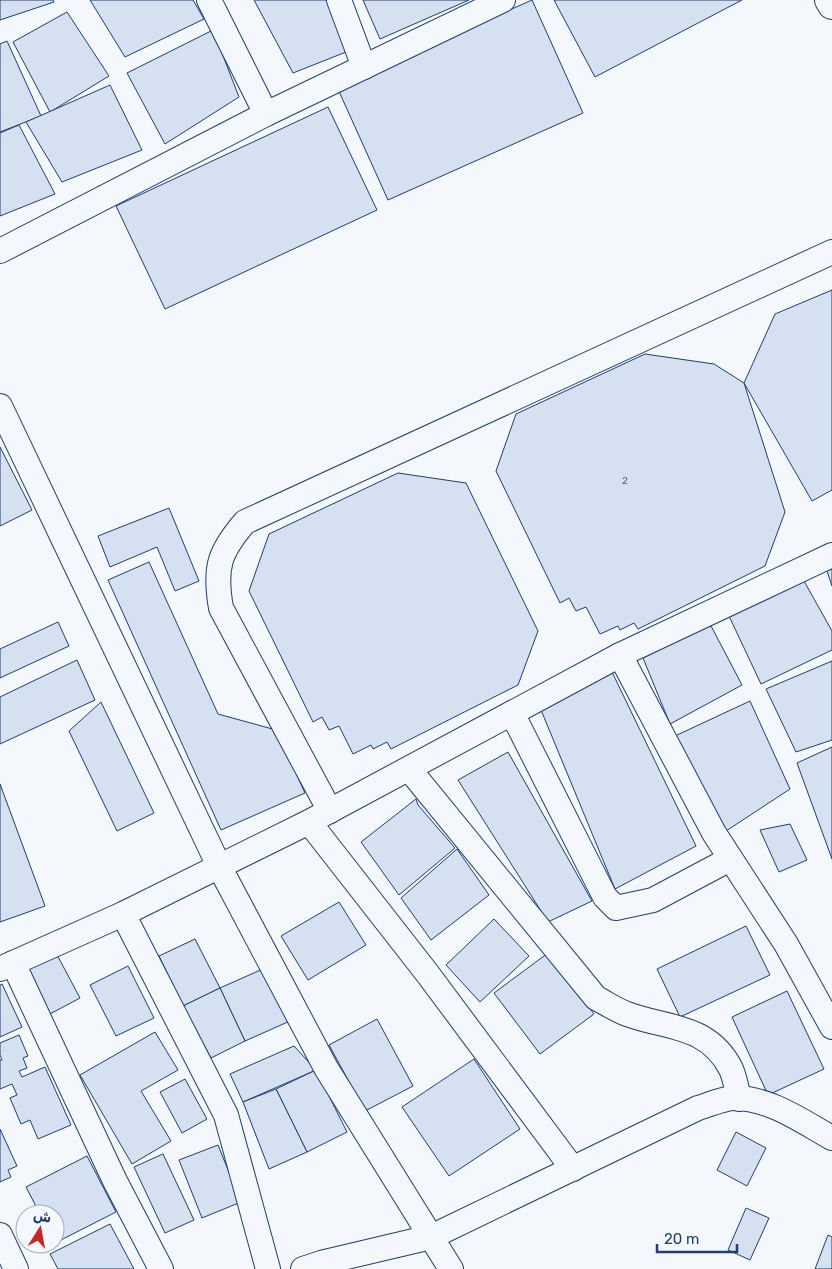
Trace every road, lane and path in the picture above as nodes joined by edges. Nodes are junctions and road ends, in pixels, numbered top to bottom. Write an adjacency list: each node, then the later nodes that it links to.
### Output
1 (209, 0): 7 (street)
2 (339, 0): 6 (street)
3 (503, 0): 6 (street)
4 (829, 0): 5 (main road)
5 (832, 5)
6 (364, 67): 7 (street)
7 (266, 114): 8 (street)
8 (0, 251)
9 (832, 252): 15 (street)
10 (0, 406): 18 (street)
11 (832, 555): 12 (street)
12 (620, 655): 13 (street); 17 (street)
13 (512, 713): 14 (street); 17 (street)
14 (408, 769): 15 (street); 22 (street)
15 (330, 811): 16 (street)
16 (309, 822): 18 (street); 24 (street)
17 (730, 859): 21 (street)
18 (219, 866): 19 (street); 26 (street)
19 (123, 914): 20 (street); 29 (street)
20 (6, 966): 28 (street)
21 (832, 1028)
22 (739, 1099): 23 (street); 24 (street)
23 (832, 1138)
24 (573, 1169): 26 (street)
25 (0, 1234): 27 (street)
26 (430, 1237): 30 (street); 31 (street)
27 (16, 1269)
28 (161, 1269)
29 (268, 1269)
30 (303, 1269)
31 (451, 1269)

